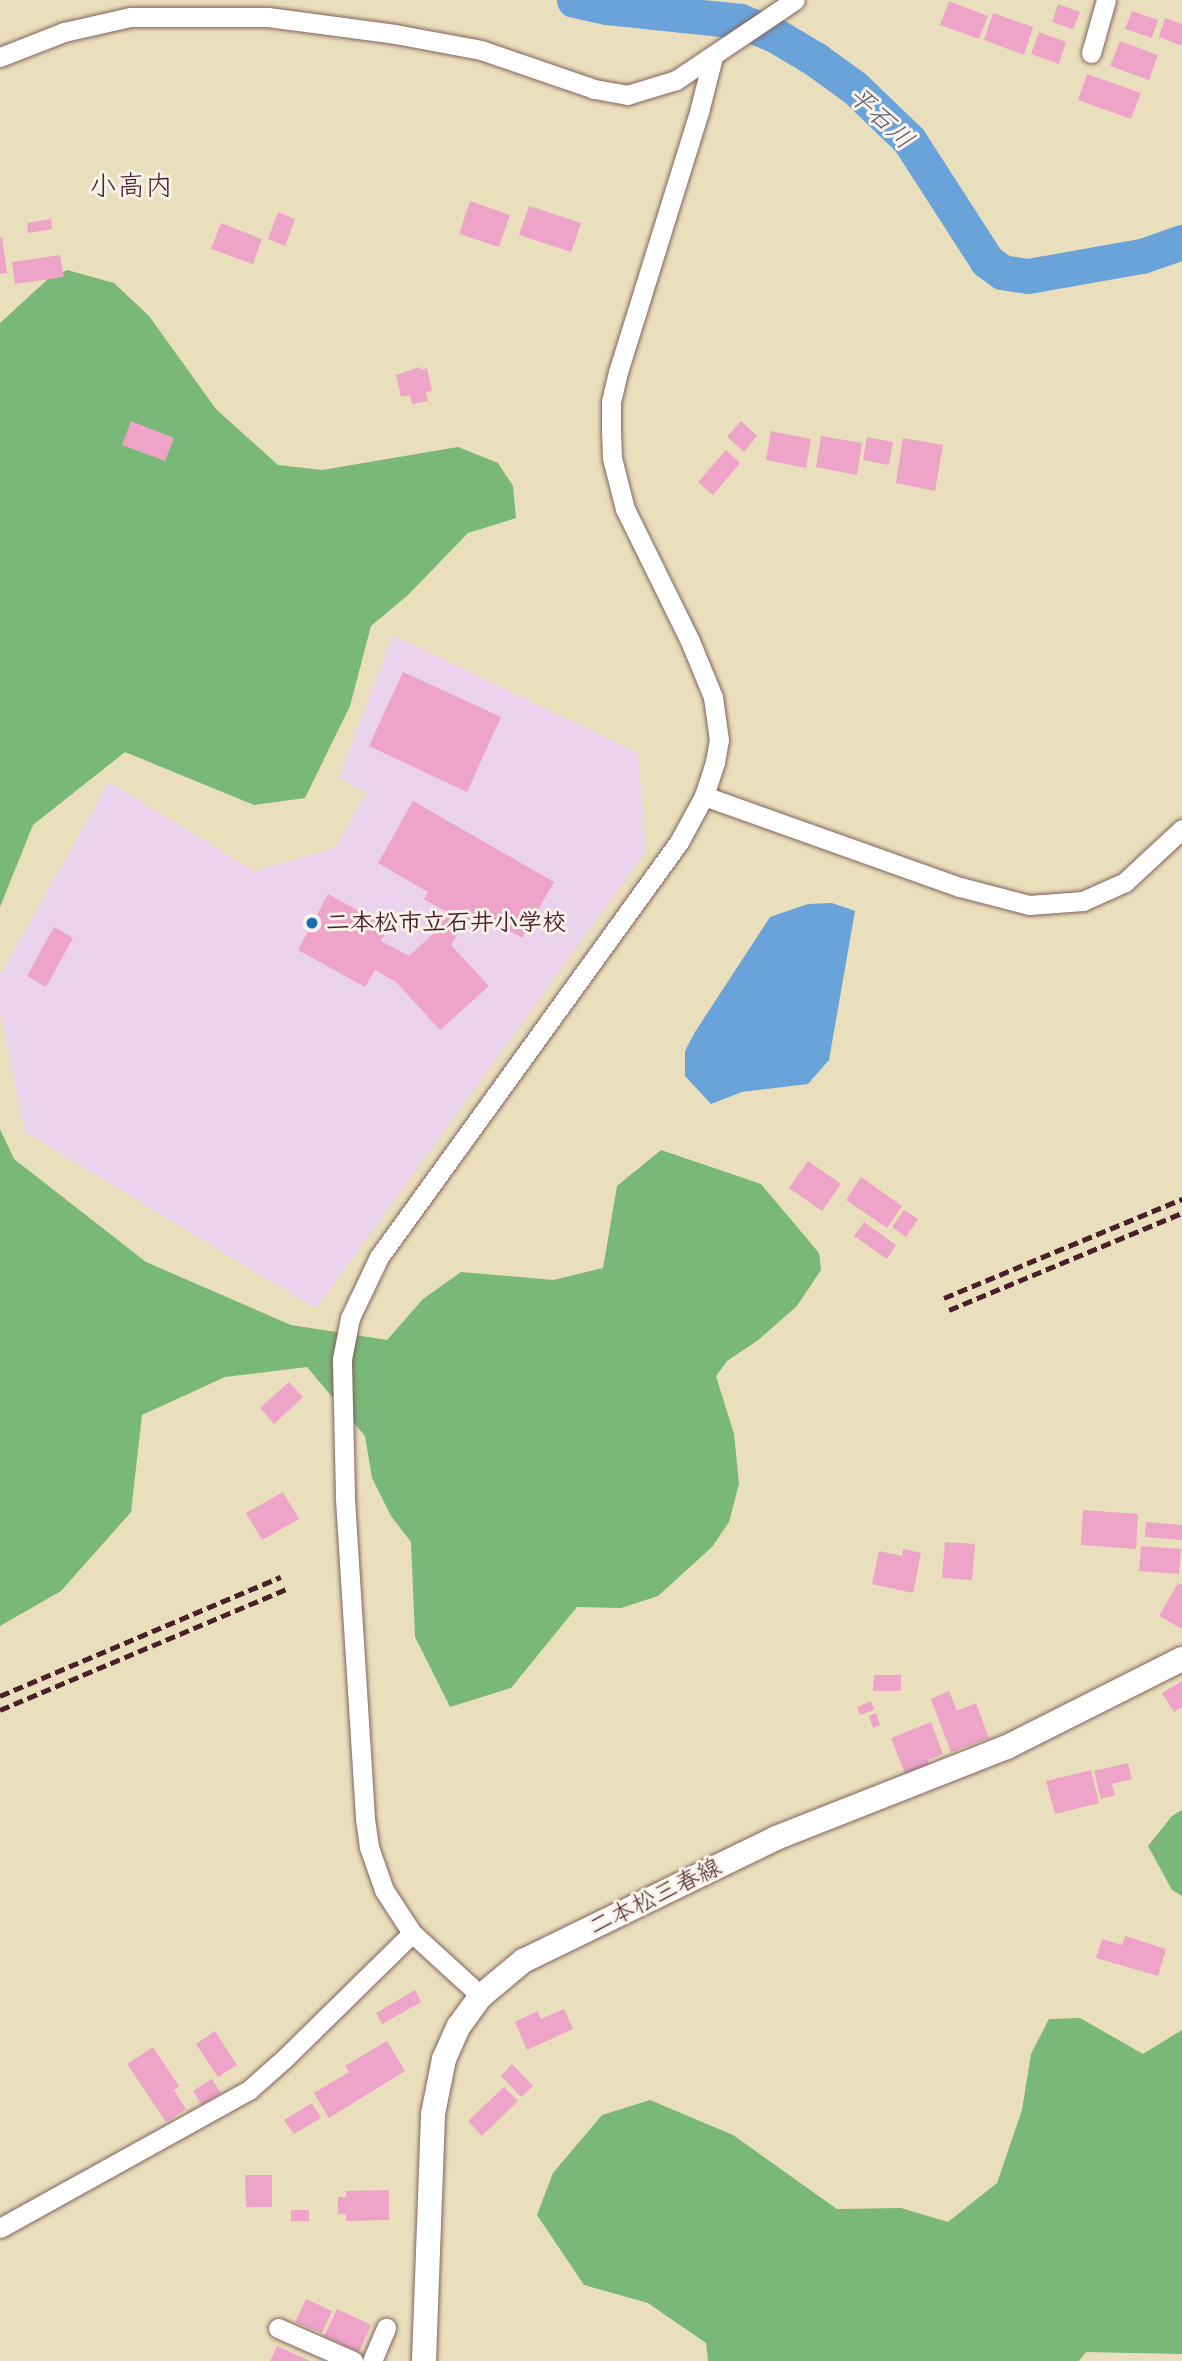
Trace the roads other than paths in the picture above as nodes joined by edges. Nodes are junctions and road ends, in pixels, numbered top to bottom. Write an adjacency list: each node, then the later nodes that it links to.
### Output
1 (794, 0): 6 (street)
2 (1106, 0): 4 (street)
3 (192, 8): 5 (street); 6 (street)
4 (1091, 53)
5 (0, 57)
6 (713, 57): 7 (street)
7 (704, 796): 8 (street); 10 (street)
8 (1182, 829)
9 (1182, 1659): 11 (main road, 二本松三春線)
10 (412, 1933): 11 (street); 12 (street)
11 (481, 1996): 17 (main road, 二本松三春線)
12 (0, 2228)
13 (278, 2328): 15 (street)
14 (386, 2328): 16 (street)
15 (354, 2361)
16 (372, 2361)
17 (424, 2361)

